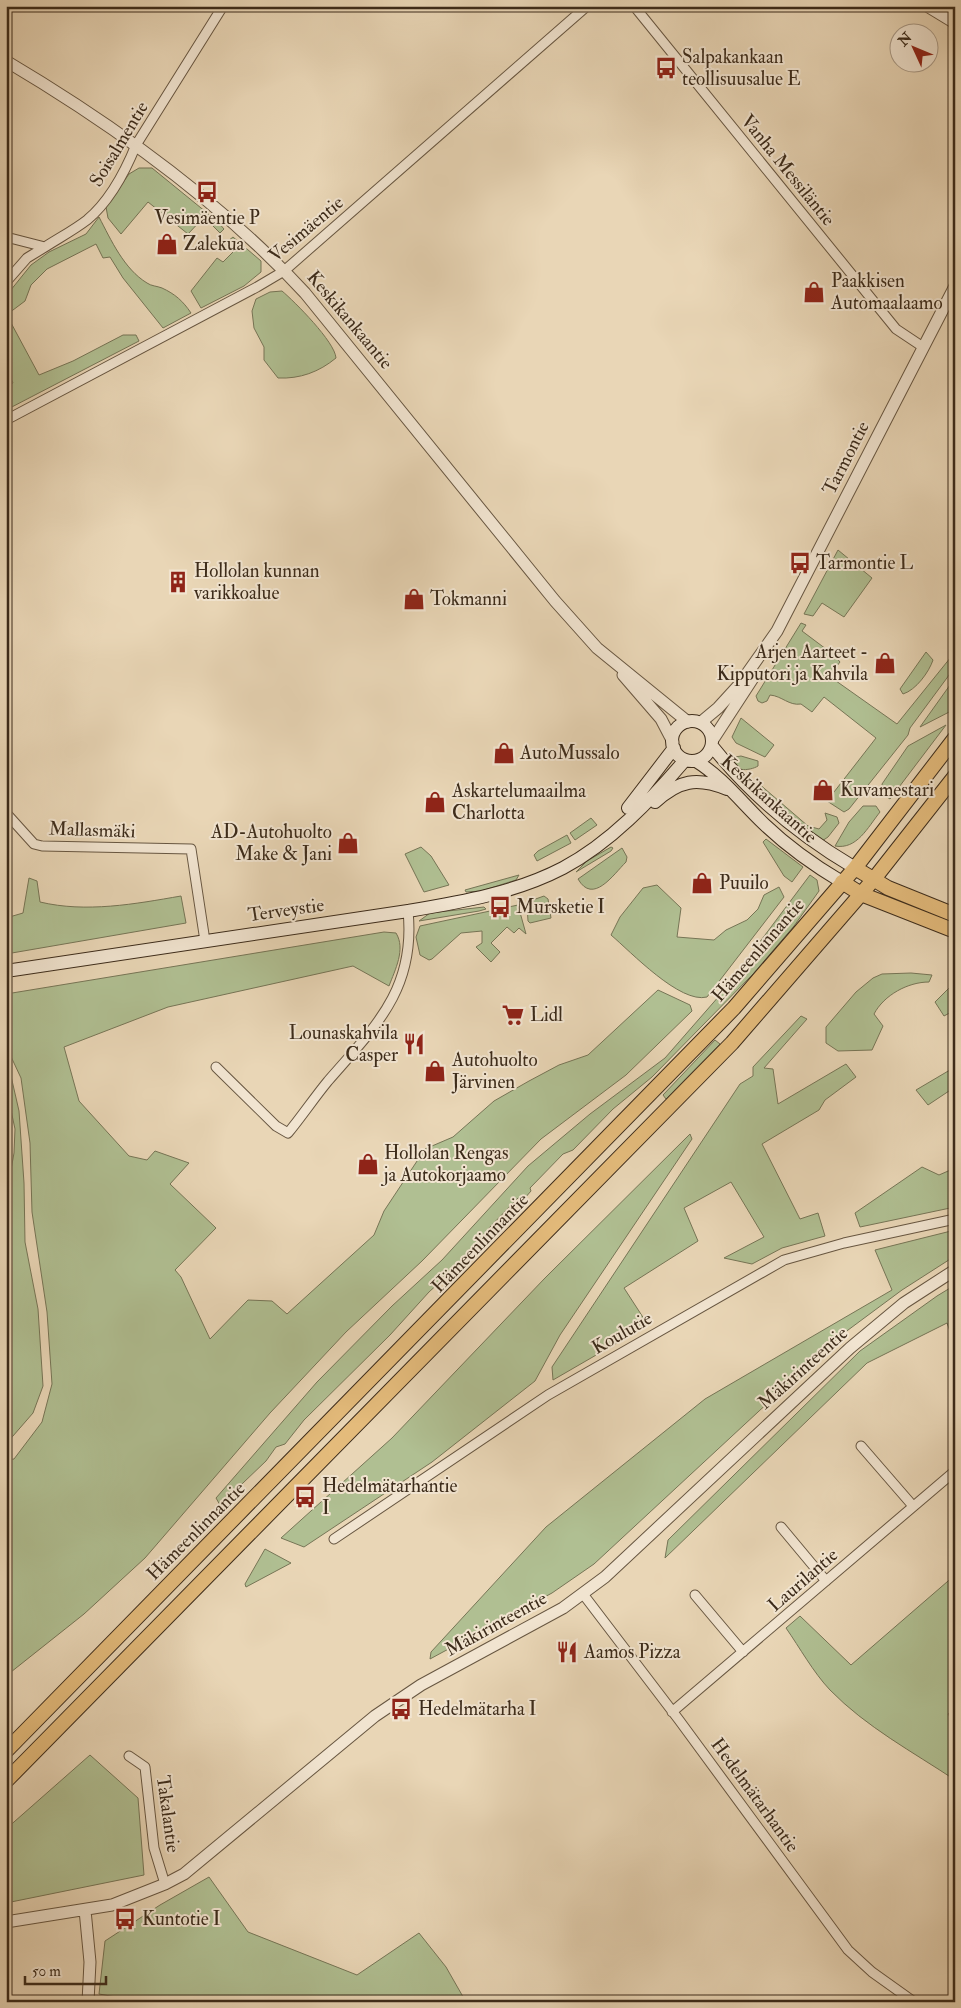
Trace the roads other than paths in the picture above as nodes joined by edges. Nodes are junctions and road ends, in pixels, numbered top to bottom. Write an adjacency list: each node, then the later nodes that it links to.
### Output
1 (223, 6): 7 (street, Soisalmentie)
2 (587, 6): 10 (street, Vesimäentie)
3 (634, 6): 13 (street, Vanha Messiläntie)
4 (927, 6): 5 (street)
5 (955, 23)
6 (6, 61): 7 (street, Keskikankaantie)
7 (136, 145): 9 (street, Soisalmentie); 10 (street, Keskikankaantie)
8 (6, 237): 9 (street)
9 (45, 247): 11 (street, Soisalmentie)
10 (284, 271): 14 (street, Vesimäentie); 16 (street, Keskikankaantie)
11 (6, 282)
12 (955, 286): 13 (street, Tarmontie)
13 (923, 347): 15 (street, Tarmontie)
14 (6, 420)
15 (768, 646): 17 (street, Tarmontie); 19 (street, Tarmontie)
16 (611, 660): 17 (street, Keskikankaantie); 20 (street, Keskikankaantie)
17 (694, 722): 19 (main road); 20 (main road)
18 (955, 738): 26 (main road, Hämeenlinnantie)
19 (712, 743): 21 (main road); 26 (main road, Keskikankaantie)
20 (673, 745): 21 (main road); 25 (main road, Terveystie)
21 (691, 760): 23 (main road, Keskikankaantie); 25 (main road, Terveystie)
22 (955, 776): 27 (main road)
23 (730, 790): 25 (main road, Terveystie); 28 (main road, Keskikankaantie)
24 (6, 812): 33 (street, Mallasmäki)
25 (571, 863): 30 (main road, Terveystie)
26 (855, 868): 27 (main road); 28 (main road, Hämeenlinnantie)
27 (874, 880): 29 (main road); 31 (main road)
28 (842, 882): 29 (main road); 48 (main road, Hämeenlinnantie)
29 (861, 894): 32 (main road); 50 (main road)
30 (408, 910): 33 (main road, Terveystie); 35 (street)
31 (955, 915)
32 (955, 931)
33 (204, 941): 34 (main road, Terveystie)
34 (6, 971)
35 (216, 1067)
36 (955, 1219): 42 (street, Koulutie)
37 (955, 1270): 44 (street, Mäkirinteentie)
38 (860, 1446): 40 (street)
39 (955, 1471): 40 (street, Laurilantie)
40 (913, 1506): 43 (street, Laurilantie)
41 (781, 1527): 43 (street)
42 (334, 1539)
43 (826, 1581): 46 (street, Laurilantie)
44 (584, 1594): 47 (street, Hedelmätarhantie); 51 (street, Mäkirinteentie)
45 (695, 1595): 46 (street)
46 (743, 1652): 47 (street, Laurilantie)
47 (672, 1712): 55 (street, Hedelmätarhantie)
48 (6, 1751)
49 (129, 1756): 51 (street, Takalantie)
50 (6, 1781)
51 (165, 1884): 52 (street, Mäkirinteentie)
52 (85, 1910): 53 (street, Mäkirinteentie); 54 (street)
53 (6, 1922)
54 (88, 2002)
55 (914, 2002)

